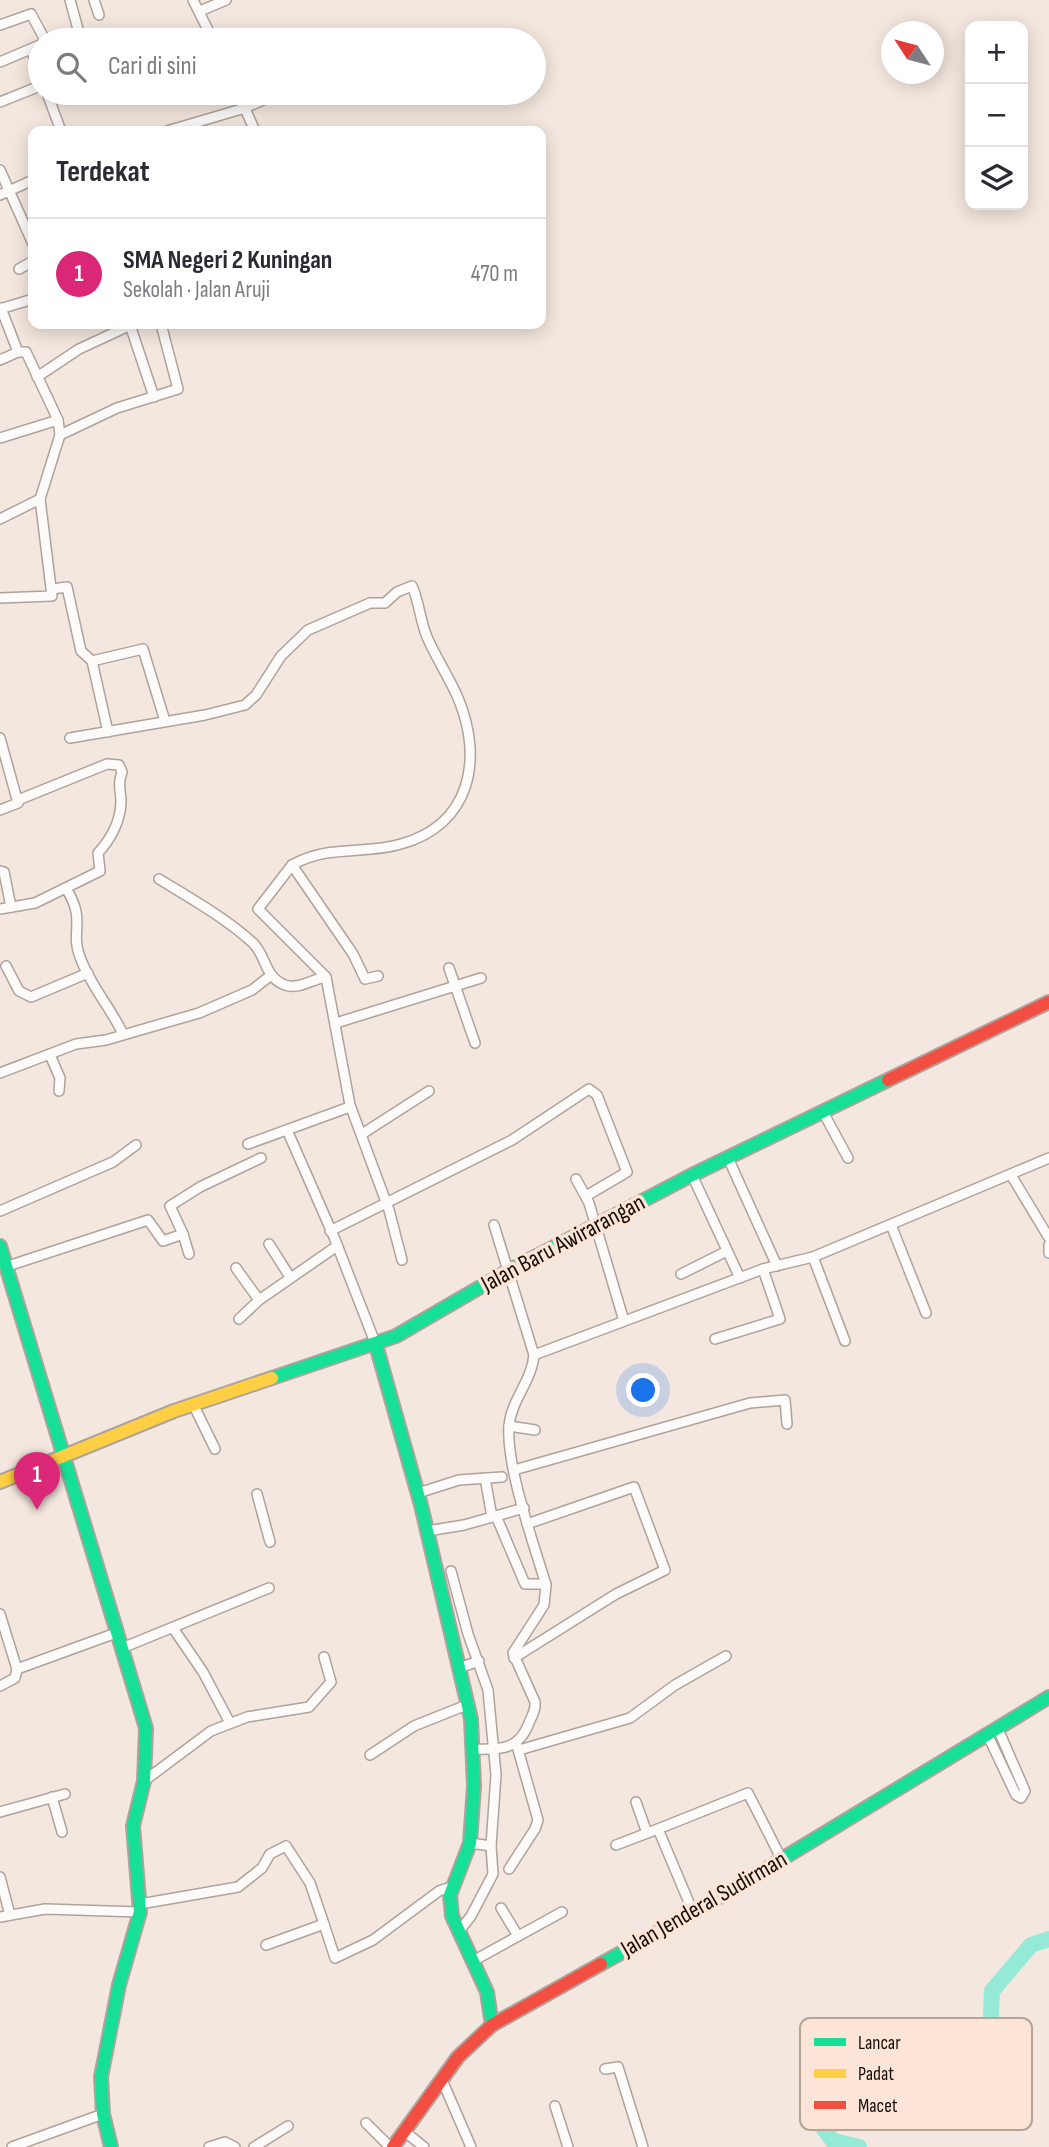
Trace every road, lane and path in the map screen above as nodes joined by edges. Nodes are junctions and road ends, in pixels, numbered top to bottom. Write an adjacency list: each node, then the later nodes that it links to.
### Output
1 (70, 0): 9 (street)
2 (94, 0): 6 (street)
3 (193, 0): 5 (street)
4 (226, 0): 5 (street)
5 (200, 11): 10 (street)
6 (99, 15)
7 (0, 25): 8 (street)
8 (39, 28)
9 (78, 28)
10 (208, 28)
11 (28, 50): 12 (street)
12 (0, 62)
13 (28, 91): 14 (street)
14 (0, 102)
15 (51, 105): 19 (street)
16 (244, 105): 18 (street)
17 (252, 105): 18 (street)
18 (245, 108): 20 (street); 21 (street)
19 (59, 126)
20 (186, 126)
21 (253, 126)
22 (0, 170): 24 (street)
23 (28, 182): 24 (street)
24 (5, 192): 25 (street)
25 (28, 232)
26 (28, 264): 27 (street)
27 (19, 269)
28 (28, 301): 29 (street)
29 (1, 309): 33 (street)
30 (123, 329): 35 (street)
31 (133, 329): 36 (street)
32 (162, 329): 36 (street)
33 (18, 352): 34 (street); 35 (street)
34 (0, 360)
35 (37, 377): 37 (street)
36 (153, 397): 38 (street)
37 (58, 420): 38 (street); 39 (street)
38 (60, 435): 40 (street)
39 (0, 438)
40 (40, 499): 41 (street); 42 (street)
41 (0, 519)
42 (52, 589): 43 (street); 44 (street)
43 (0, 598)
44 (92, 661): 45 (street); 46 (street)
45 (165, 721): 46 (street); 51 (street)
46 (108, 732): 48 (street)
47 (0, 738): 49 (street)
48 (70, 738)
49 (18, 800): 50 (street); 54 (street)
50 (0, 810)
51 (292, 865): 61 (street); 62 (street)
52 (0, 871): 55 (street)
53 (159, 879): 60 (street)
54 (67, 890): 55 (street); 59 (street)
55 (12, 907): 56 (street)
56 (0, 909)
57 (6, 966): 59 (street)
58 (449, 968): 64 (street)
59 (88, 973): 67 (street)
60 (270, 976): 62 (street); 67 (street)
61 (378, 976)
62 (323, 977): 66 (street)
63 (481, 978): 64 (street)
64 (454, 986): 66 (street); 68 (street)
65 (1049, 1002): 74 (street, Jalan Baru Awirarangan)
66 (336, 1023): 76 (street)
67 (122, 1032): 69 (street)
68 (475, 1043)
69 (50, 1055): 70 (street); 71 (street)
70 (0, 1073)
71 (58, 1091)
72 (429, 1091): 76 (street)
73 (347, 1108): 75 (street)
74 (823, 1112): 80 (street, Jalan Baru Awirarangan); 81 (street)
75 (287, 1129): 77 (street); 92 (street)
76 (362, 1134): 87 (street)
77 (248, 1144)
78 (136, 1145): 88 (street)
79 (261, 1157): 93 (street)
80 (728, 1158): 83 (street, Jalan Baru Awirarangan); 104 (street)
81 (848, 1158)
82 (1049, 1158): 84 (street)
83 (692, 1175): 91 (street, Jalan Baru Awirarangan); 99 (street)
84 (1011, 1175): 90 (street); 94 (street)
85 (576, 1179): 86 (street)
86 (586, 1196): 87 (street); 91 (street)
87 (382, 1204): 92 (street); 103 (street)
88 (0, 1211)
89 (494, 1225): 108 (street)
90 (891, 1225): 102 (street); 113 (street)
91 (594, 1226): 108 (street, Jalan Baru Awirarangan); 115 (street)
92 (330, 1231): 97 (street)
93 (183, 1234): 101 (street); 105 (street)
94 (1049, 1238)
95 (270, 1244): 110 (street)
96 (1049, 1245): 100 (street)
97 (337, 1246): 110 (street); 118 (street)
98 (0, 1247): 105 (street)
99 (725, 1252): 109 (street); 111 (street)
100 (1049, 1253)
101 (189, 1254)
102 (813, 1257): 104 (street); 117 (street)
103 (402, 1260)
104 (777, 1266): 107 (street)
105 (5, 1267): 125 (street)
106 (236, 1268): 112 (street)
107 (763, 1269): 111 (street); 116 (street)
108 (508, 1271): 118 (street, Jalan Baru Awirarangan); 119 (street)
109 (681, 1274)
110 (290, 1277): 112 (street)
111 (740, 1278): 115 (street)
112 (259, 1300): 114 (street)
113 (926, 1313)
114 (239, 1319)
115 (624, 1321): 119 (street)
116 (715, 1339)
117 (845, 1340)
118 (376, 1345): 120 (street, Jalan Baru Awirarangan); 130 (street)
119 (534, 1355): 122 (street)
120 (193, 1404): 124 (street); 125 (street, Jalan Baru Awirarangan)
121 (786, 1424): 126 (street)
122 (509, 1426): 123 (street); 126 (street)
123 (535, 1430)
124 (215, 1448)
125 (66, 1455): 129 (street, Jalan Baru Awirarangan); 144 (street)
126 (514, 1470): 132 (street)
127 (502, 1477): 128 (street)
128 (485, 1478): 130 (street); 133 (street)
129 (0, 1482)
130 (422, 1492): 135 (street)
131 (257, 1494): 136 (street)
132 (524, 1508): 133 (street); 134 (street)
133 (494, 1517): 135 (street); 138 (street)
134 (527, 1524): 138 (street); 148 (street)
135 (432, 1530): 140 (street)
136 (270, 1542)
137 (451, 1571): 140 (street)
138 (546, 1584): 148 (street)
139 (269, 1588): 143 (street)
140 (448, 1591): 141 (street)
141 (453, 1608): 149 (street); 149 (street)
142 (0, 1614): 150 (street)
143 (173, 1628): 145 (street); 154 (street)
144 (116, 1633): 145 (street); 150 (street)
145 (122, 1648): 160 (street)
146 (726, 1656): 156 (street)
147 (324, 1657): 154 (street)
148 (514, 1658): 156 (street)
149 (469, 1665): 153 (street); 158 (street)
150 (17, 1669): 151 (street)
151 (0, 1686)
152 (1049, 1697): 155 (street, Jalan Jenderal Sudirman)
153 (469, 1704): 157 (street); 159 (street)
154 (230, 1723): 160 (street)
155 (993, 1733): 155 (street); 170 (street, Jalan Jenderal Sudirman)
156 (517, 1746): 158 (street); 171 (street)
157 (474, 1749): 158 (street); 168 (street)
158 (491, 1749): 168 (street)
159 (370, 1755)
160 (144, 1781): 174 (street)
161 (65, 1794): 162 (street)
162 (52, 1797): 164 (street); 166 (street)
163 (636, 1802): 167 (street)
164 (0, 1812)
165 (658, 1829): 167 (street); 170 (street); 177 (street)
166 (62, 1832)
167 (646, 1833): 169 (street)
168 (481, 1844): 173 (street); 180 (street)
169 (616, 1845)
170 (782, 1860): 177 (street, Jalan Jenderal Sudirman)
171 (509, 1870)
172 (0, 1877): 178 (street)
173 (451, 1887): 179 (street); 180 (street)
174 (140, 1908): 178 (street); 179 (street); 188 (street)
175 (500, 1908): 181 (street)
176 (562, 1912): 181 (street)
177 (692, 1912): 184 (street, Jalan Jenderal Sudirman)
178 (5, 1916)
179 (324, 1924): 182 (street)
180 (457, 1925): 183 (street)
181 (518, 1936): 183 (street)
182 (265, 1945)
183 (473, 1961): 184 (street)
184 (492, 2025): 186 (street, Jalan Jenderal Sudirman)
185 (605, 2069): 201 (street)
186 (442, 2080): 191 (street, Jalan Jenderal Sudirman); 199 (street)
187 (555, 2106): 200 (street)
188 (103, 2114): 192 (street); 193 (street)
189 (366, 2123): 197 (street)
190 (288, 2126): 196 (street)
191 (404, 2131): 197 (street, Jalan Jenderal Sudirman); 198 (street)
192 (12, 2147)
193 (111, 2147)
194 (209, 2147): 195 (street)
195 (235, 2147)
196 (254, 2147)
197 (391, 2147)
198 (424, 2147)
199 (471, 2147)
200 (568, 2147)
201 (643, 2147)

